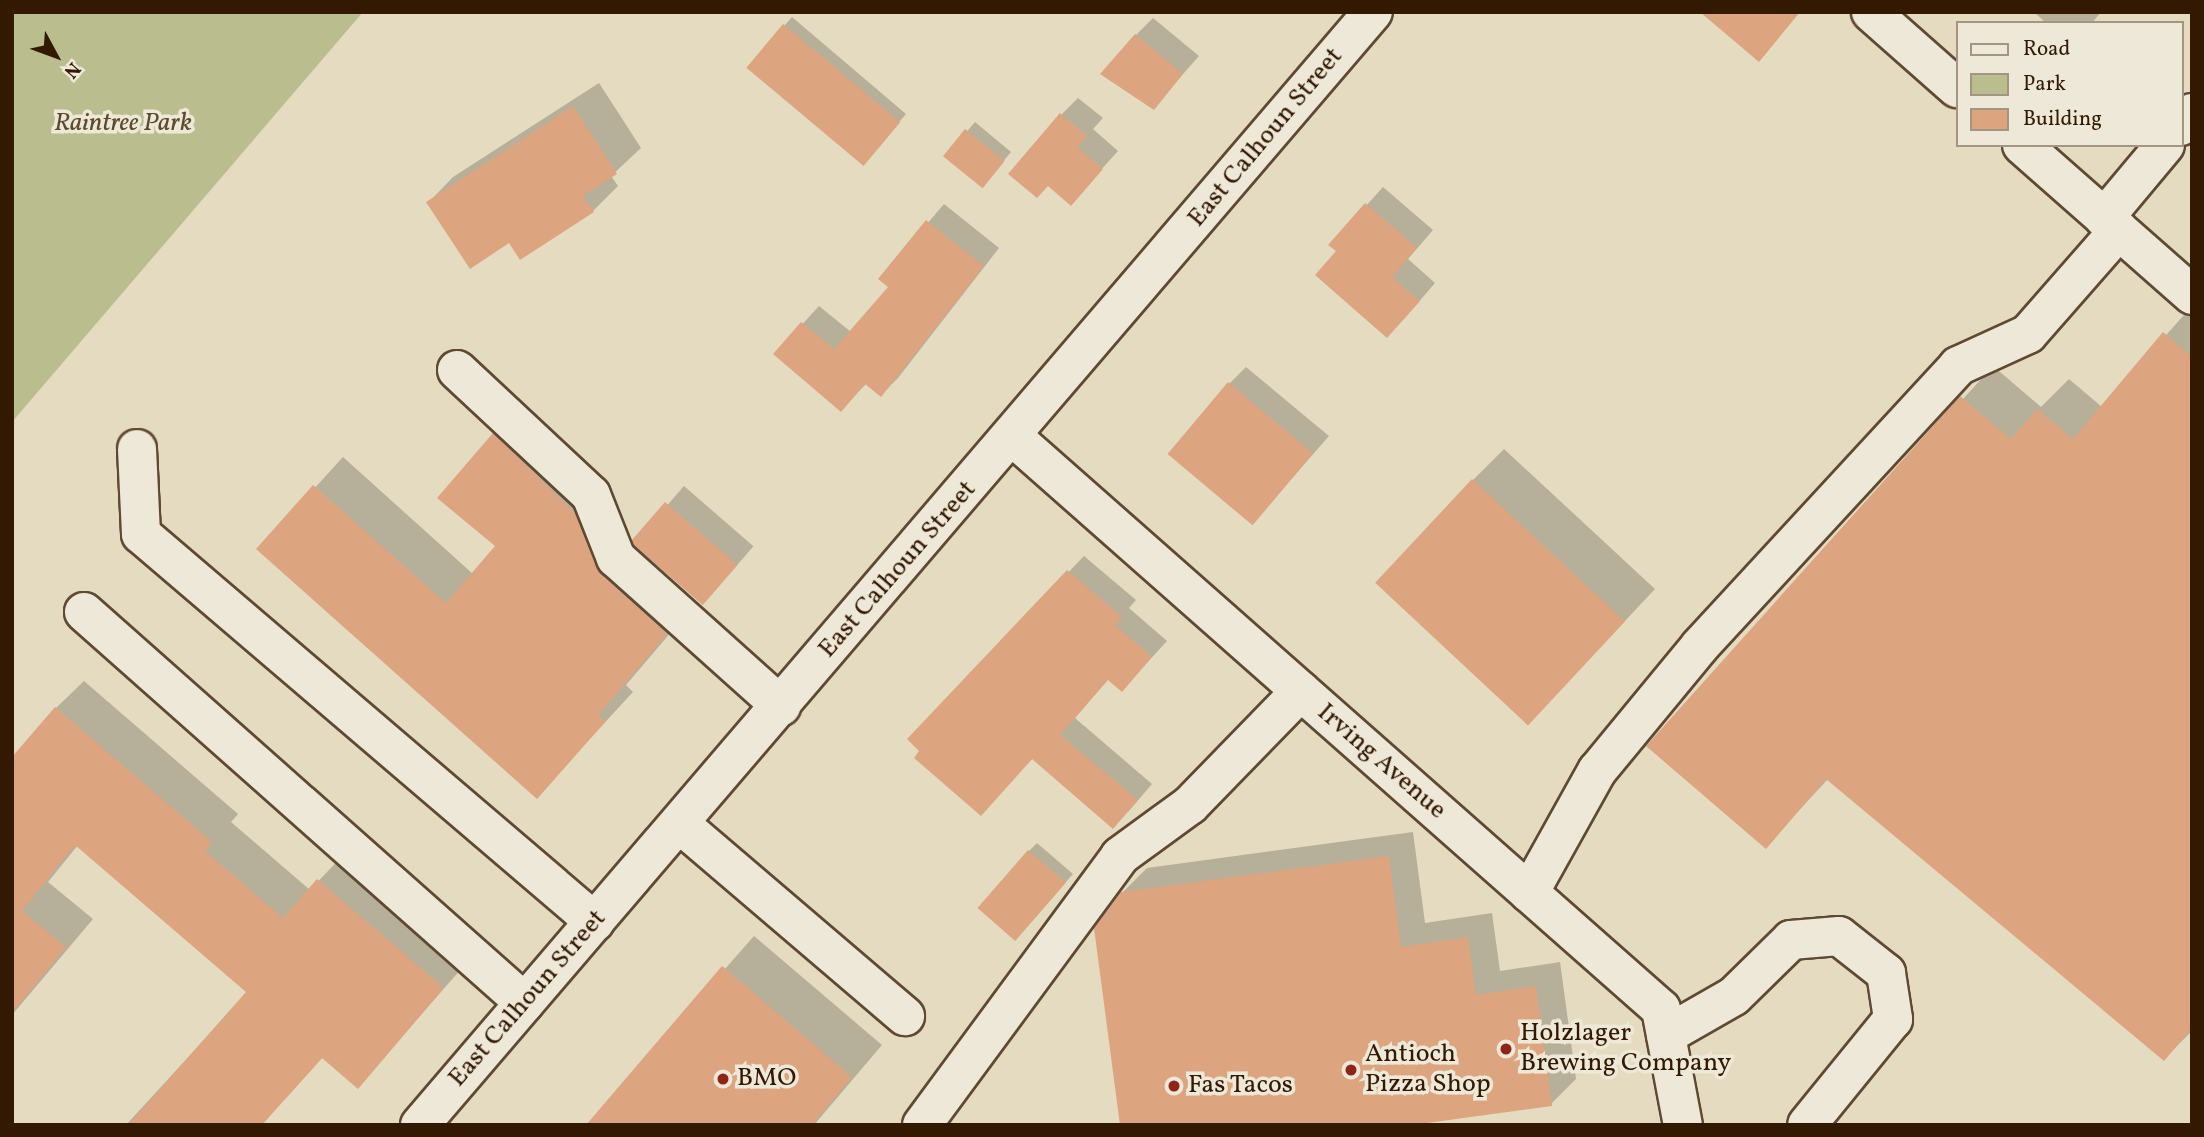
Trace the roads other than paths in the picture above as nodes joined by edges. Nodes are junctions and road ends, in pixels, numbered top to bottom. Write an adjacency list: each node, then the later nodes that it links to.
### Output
1 (1373, 12): 9 (street, East Calhoun Street)
2 (1871, 12): 3 (street)
3 (1955, 86)
4 (2024, 147): 6 (street)
5 (2164, 147): 6 (street)
6 (2112, 224): 7 (street); 15 (street)
7 (2192, 295)
8 (457, 370): 13 (street)
9 (1013, 437): 12 (street, Irving Avenue); 13 (street, East Calhoun Street)
10 (137, 449): 16 (street)
11 (84, 612): 17 (street)
12 (1301, 691): 15 (street, Irving Avenue); 21 (street)
13 (781, 706): 14 (street, East Calhoun Street)
14 (680, 824): 16 (street, East Calhoun Street); 18 (street)
15 (1530, 893): 19 (street, Irving Avenue)
16 (595, 922): 17 (street, East Calhoun Street)
17 (525, 1003): 20 (street, East Calhoun Street)
18 (905, 1016)
19 (1666, 1035): 22 (street, Irving Avenue); 23 (street)
20 (439, 1118)
21 (922, 1125)
22 (1683, 1125)
23 (1807, 1125)

